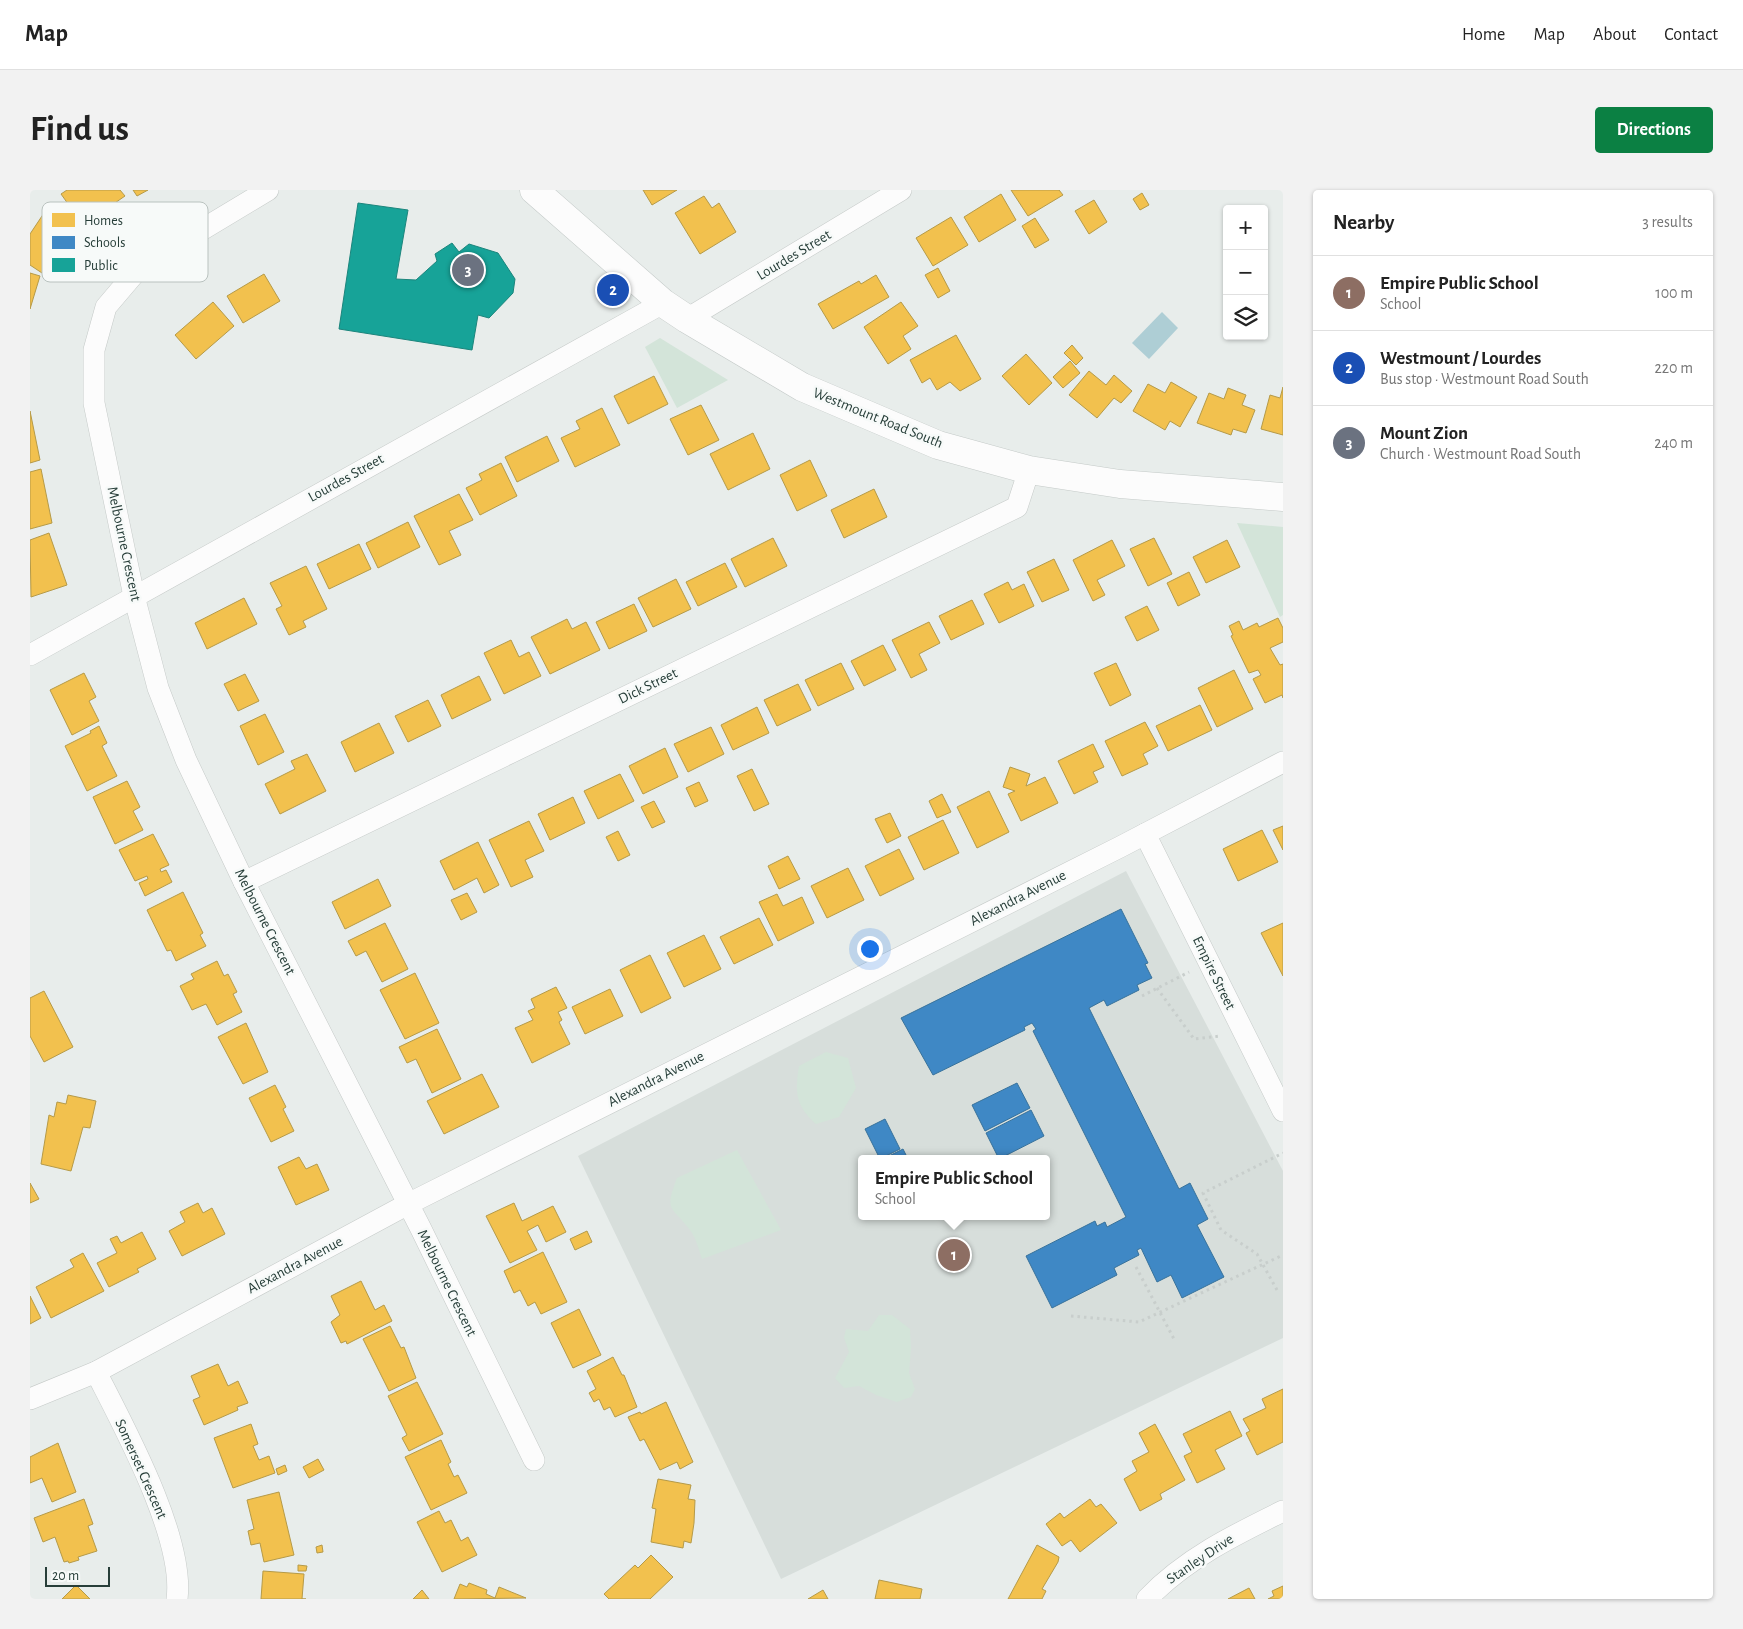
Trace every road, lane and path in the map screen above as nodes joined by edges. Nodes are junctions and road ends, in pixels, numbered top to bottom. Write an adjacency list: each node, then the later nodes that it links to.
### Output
1 (268, 190): 4 (street, Melbourne Crescent)
2 (534, 190): 6 (main road, Westmount Road South)
3 (901, 190): 7 (street, Lourdes Street)
4 (208, 226)
5 (127, 282): 10 (street, Melbourne Crescent)
6 (663, 303): 7 (main road, Westmount Road South); 10 (street, Lourdes Street)
7 (687, 319): 8 (main road, Westmount Road South)
8 (1030, 470): 9 (main road, Westmount Road South); 14 (street, Dick Street)
9 (1283, 497)
10 (134, 596): 11 (street, Lourdes Street); 14 (street, Melbourne Crescent)
11 (30, 655)
12 (1283, 762): 13 (street, Alexandra Avenue)
13 (1145, 834): 19 (street, Empire Street); 21 (street, Alexandra Avenue)
14 (244, 882): 21 (street, Melbourne Crescent)
15 (1189, 972): 16 (path)
16 (1157, 988): 17 (path); 18 (path)
17 (1142, 996)
18 (1221, 1036)
19 (1283, 1111)
20 (1283, 1153): 23 (path)
21 (408, 1204): 29 (street, Alexandra Avenue); 31 (street, Melbourne Crescent)
22 (1283, 1256): 23 (path)
23 (1263, 1266): 25 (path); 26 (path)
24 (1136, 1267): 26 (path)
25 (1277, 1290)
26 (1159, 1313): 27 (path); 28 (path)
27 (1071, 1316)
28 (1174, 1339)
29 (96, 1372): 30 (street, Alexandra Avenue); 33 (street, Somerset Crescent)
30 (30, 1399)
31 (534, 1460)
32 (1283, 1511): 34 (street, Stanley Drive)
33 (177, 1599)
34 (1147, 1599)

